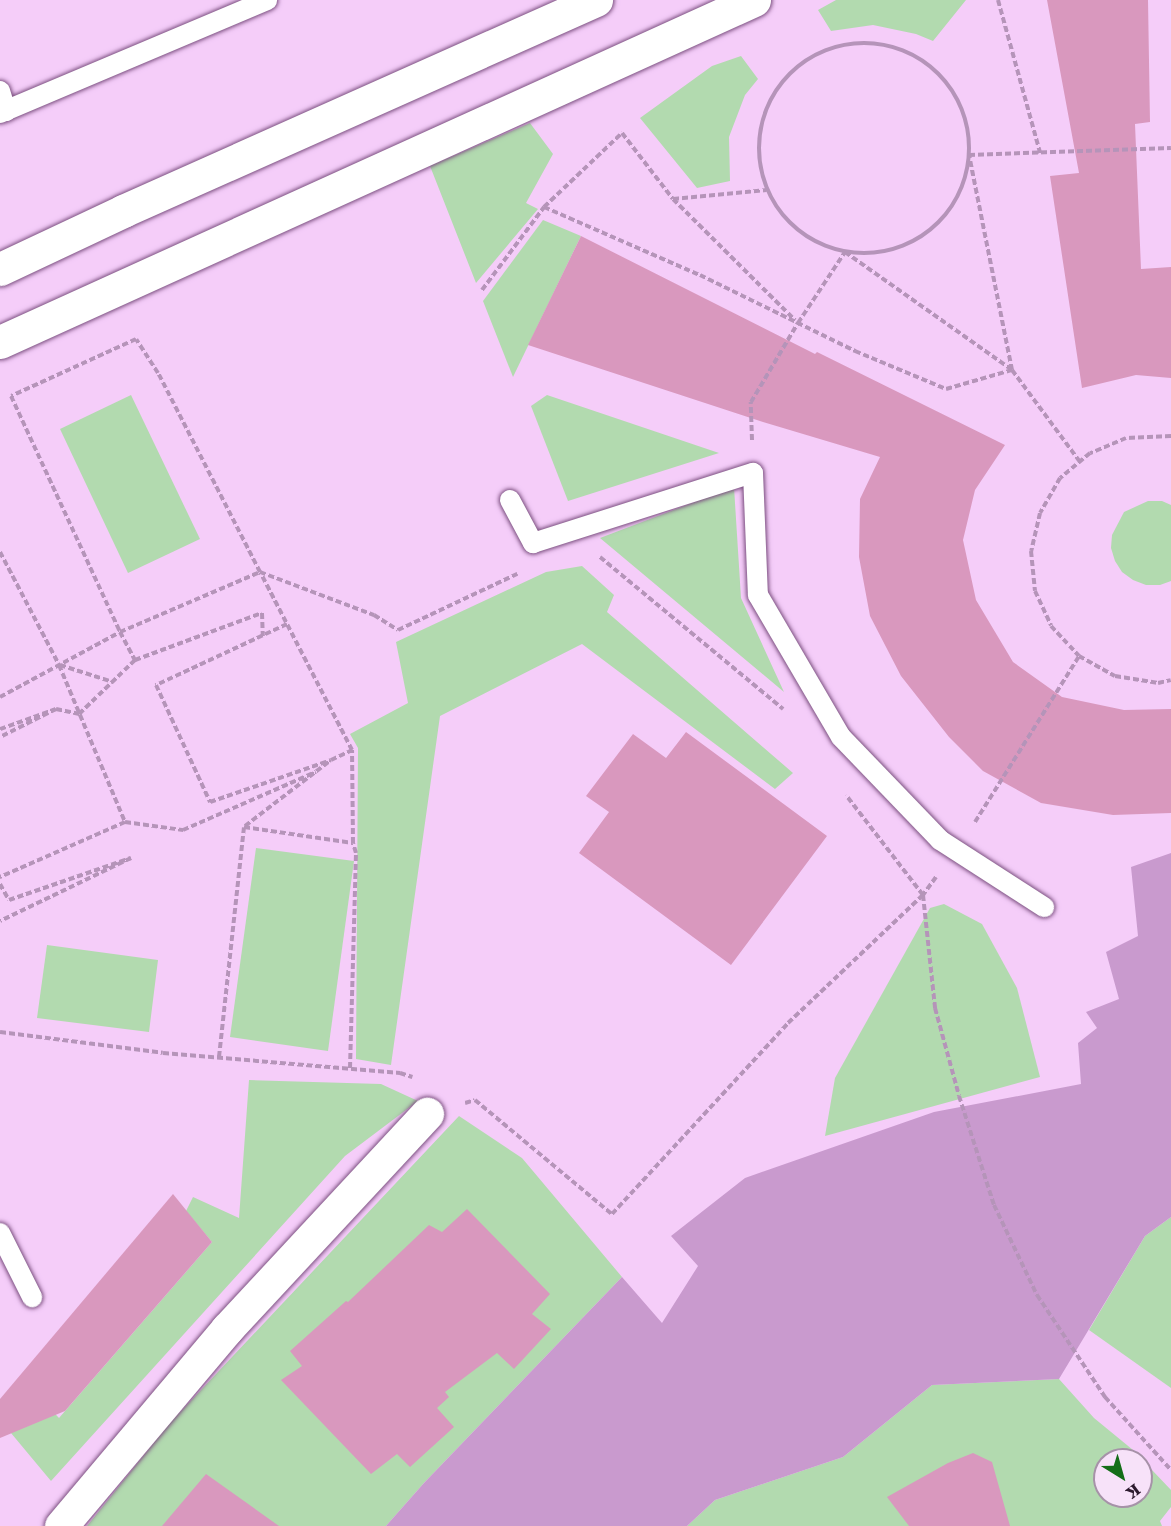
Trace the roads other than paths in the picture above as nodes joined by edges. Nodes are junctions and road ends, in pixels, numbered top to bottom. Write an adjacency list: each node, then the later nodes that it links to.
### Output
1 (267, 0): 5 (lane)
2 (596, 0): 6 (street)
3 (754, 0): 7 (street)
4 (0, 91): 5 (lane)
5 (3, 112)
6 (0, 269)
7 (0, 342)
8 (510, 500): 9 (lane)
9 (1044, 907)
10 (427, 1113): 13 (street)
11 (0, 1233): 12 (lane)
12 (32, 1297)
13 (61, 1526)

